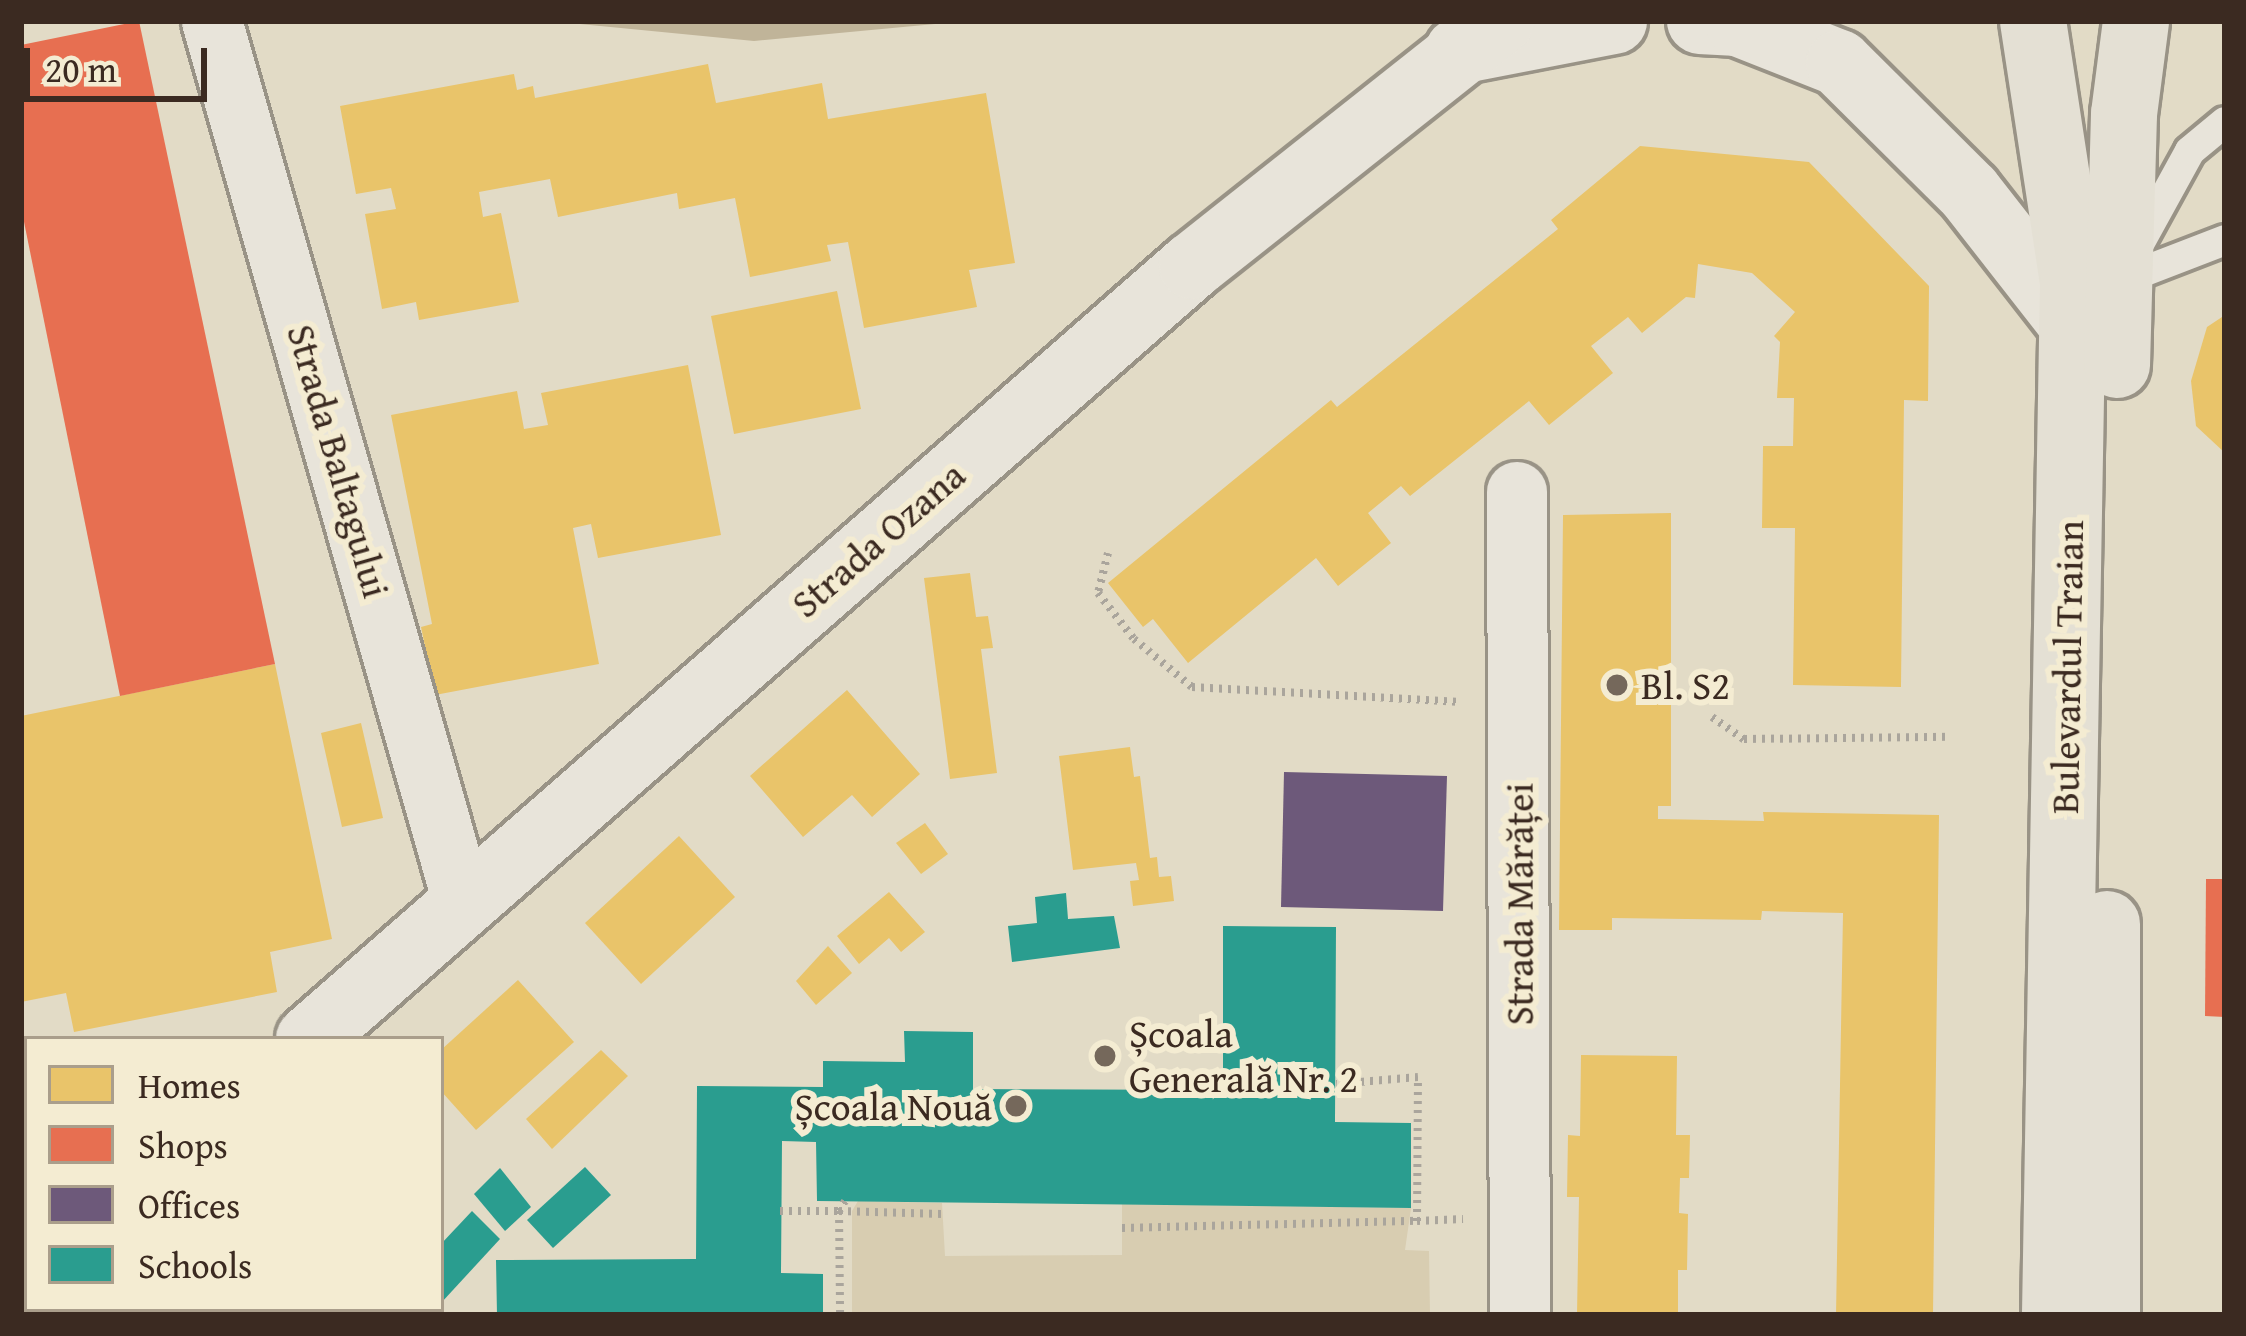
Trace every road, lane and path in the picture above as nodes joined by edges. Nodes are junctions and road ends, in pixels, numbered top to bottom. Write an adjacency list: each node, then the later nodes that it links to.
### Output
1 (212, 21): 16 (street, Strada Baltagului)
2 (1528, 21): 7 (street, Strada Ozana)
3 (1614, 21): 7 (street)
4 (1700, 21): 10 (street)
5 (2033, 21): 10 (main road, Bulevardul Traian)
6 (2136, 21): 10 (main road, Bulevardul Traian)
7 (1479, 36): 16 (street, Strada Ozana)
8 (2225, 122): 10 (lane)
9 (2225, 240): 10 (lane)
10 (2096, 303): 28 (main road, Bulevardul Traian); 29 (main road, Bulevardul Traian)
11 (1517, 492): 13 (street, Strada Mărăței)
12 (1108, 553): 13 (path)
13 (1518, 706): 27 (street, Strada Mărăței)
14 (1712, 716): 15 (path)
15 (1950, 736)
16 (463, 902): 17 (street, Strada Ozana)
17 (312, 1036)
18 (1336, 1084): 24 (path)
19 (845, 1201): 21 (path)
20 (780, 1211): 21 (path)
21 (839, 1211): 22 (path); 26 (path)
22 (943, 1214)
23 (1428, 1219): 24 (path)
24 (1417, 1221): 25 (path)
25 (1121, 1228)
26 (840, 1315)
27 (1520, 1315)
28 (2055, 1315)
29 (2107, 1315)

